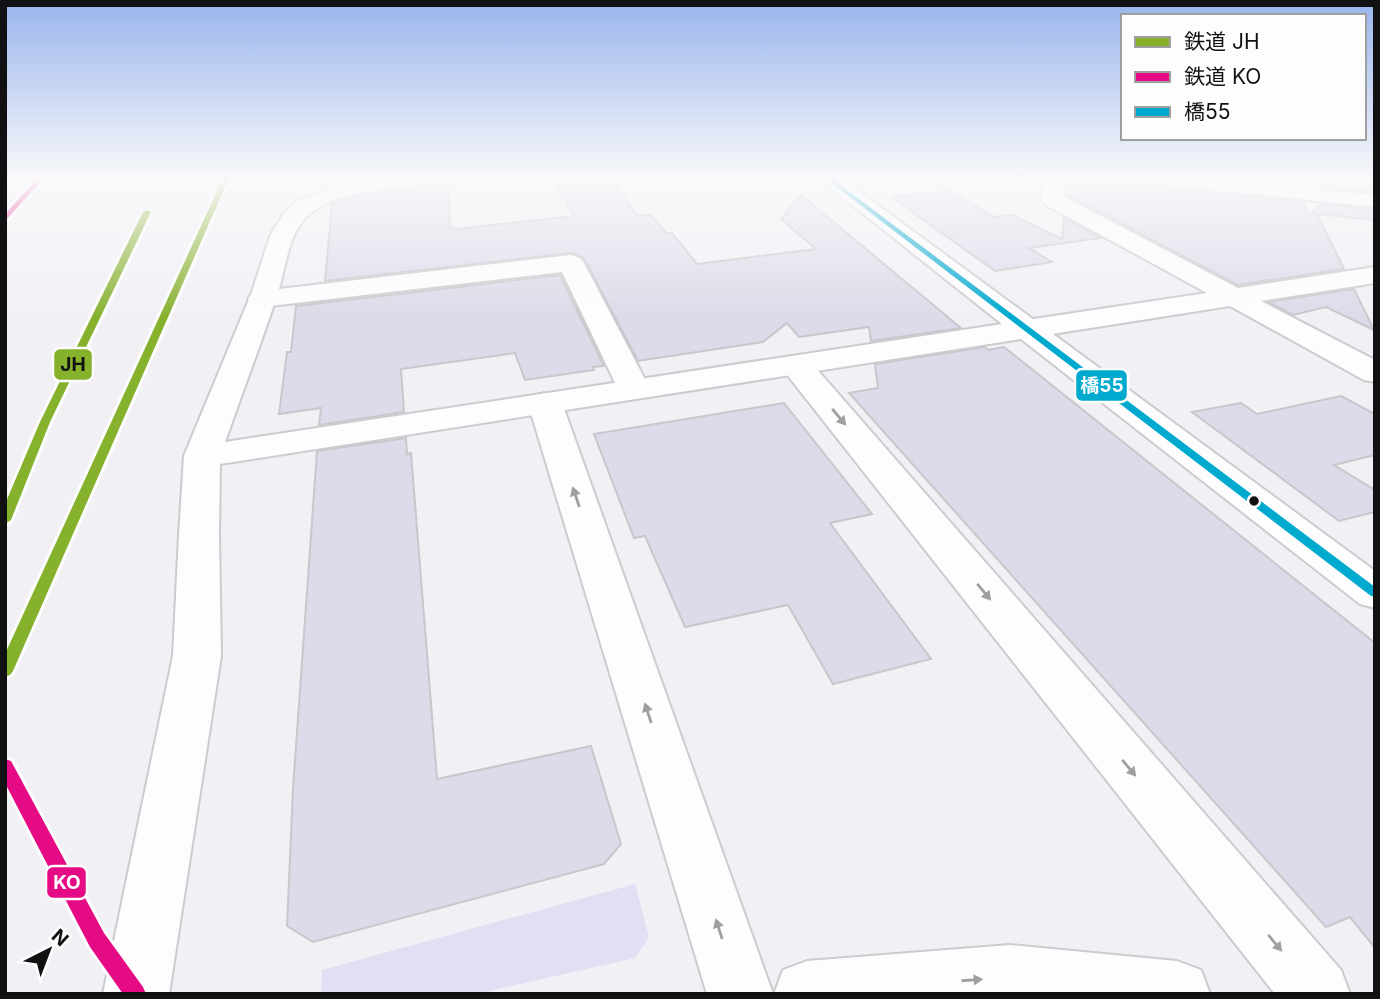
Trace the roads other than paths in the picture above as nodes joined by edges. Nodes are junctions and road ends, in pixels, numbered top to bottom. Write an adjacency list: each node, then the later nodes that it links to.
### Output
1 (290, 225): 6 (street)
2 (889, 225): 7 (street)
3 (1100, 225): 5 (street)
4 (1368, 280): 5 (street)
5 (1234, 297): 7 (street); 9 (street)
6 (262, 299): 10 (street); 12 (street)
7 (1027, 329): 8 (street); 13 (street)
8 (796, 365): 10 (street); 18 (street, one-way to 18)
9 (1375, 373)
10 (634, 389): 11 (street)
11 (545, 403): 12 (street); 15 (street, one-way to 11)
12 (202, 456): 14 (street)
13 (1375, 593)
14 (136, 994)
15 (740, 994)
16 (807, 994): 17 (street, one-way to 17)
17 (1177, 994)
18 (1317, 994)

